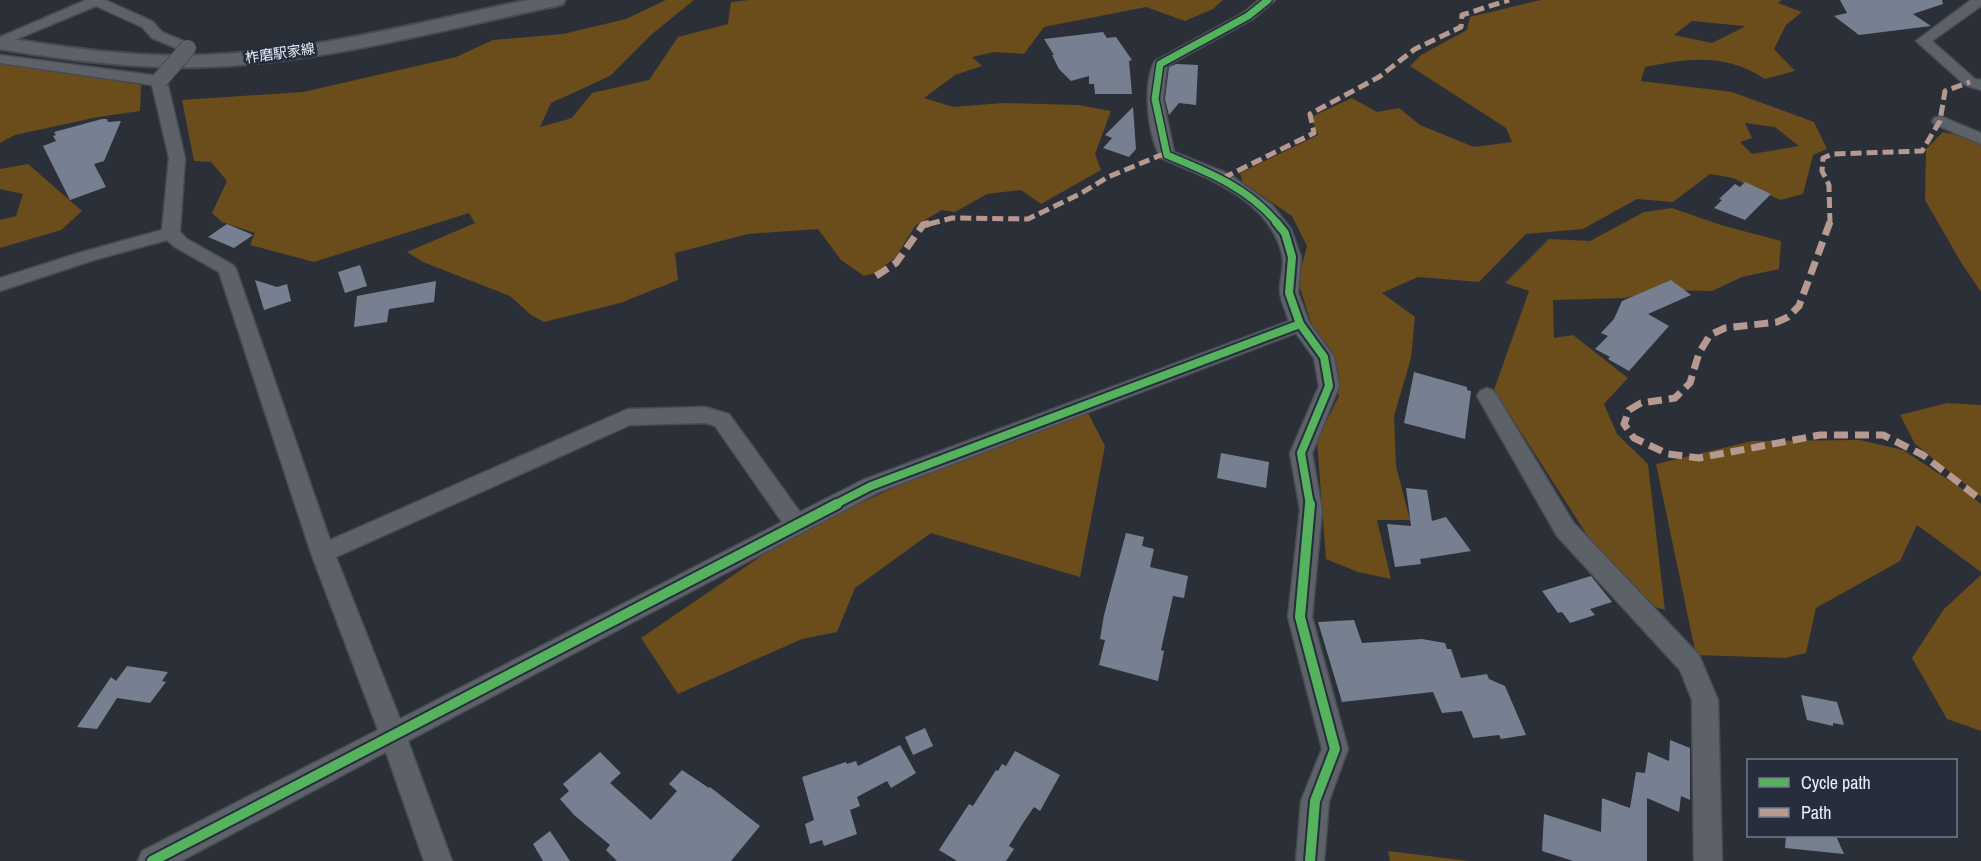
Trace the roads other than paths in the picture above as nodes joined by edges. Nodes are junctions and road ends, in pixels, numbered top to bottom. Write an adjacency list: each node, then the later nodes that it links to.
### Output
1 (97, 0): 5 (street); 7 (street, bridge)
2 (556, 0): 5 (main road, 柞磨駅家線)
3 (1268, 0): 13 (street)
4 (1980, 0): 8 (street)
5 (0, 43)
6 (0, 59): 7 (street)
7 (159, 81): 11 (street)
8 (1981, 85)
9 (1940, 121): 10 (street)
10 (1981, 139)
11 (171, 233): 12 (street); 16 (street)
12 (0, 285)
13 (1300, 324): 15 (street); 20 (street)
14 (1488, 396): 21 (street)
15 (796, 524): 16 (street); 17 (street)
16 (323, 553): 17 (street)
17 (393, 735): 18 (street); 19 (street)
18 (152, 861)
19 (438, 861)
20 (1310, 861)
21 (1708, 861)

